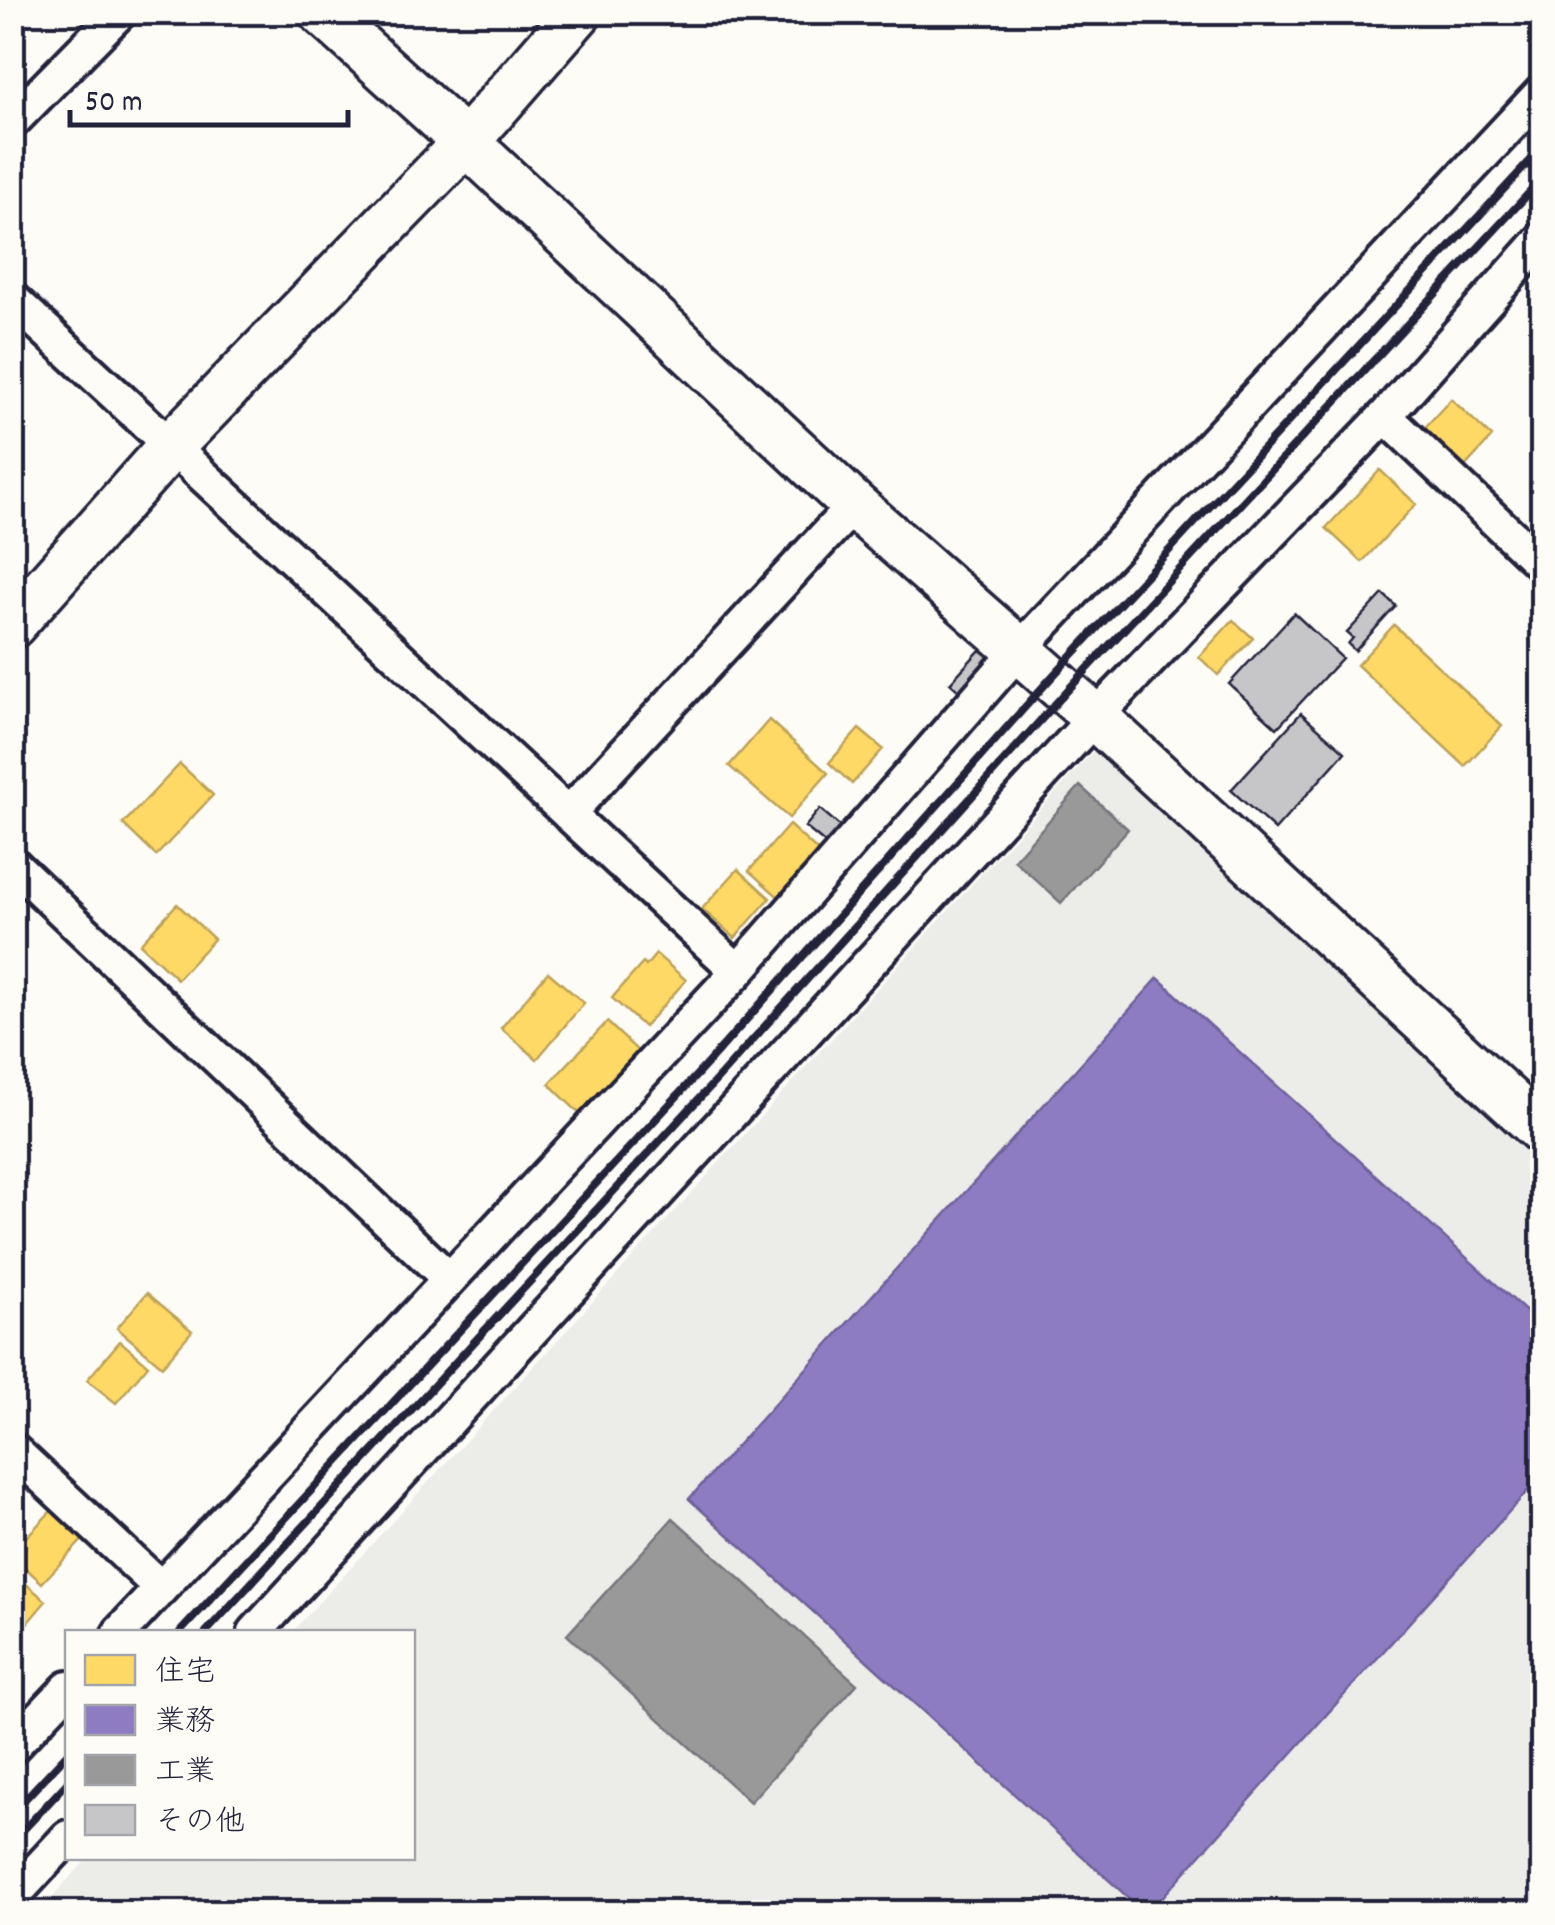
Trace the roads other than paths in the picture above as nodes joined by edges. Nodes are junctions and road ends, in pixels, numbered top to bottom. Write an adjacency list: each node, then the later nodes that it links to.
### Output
1 (120, 12): 5 (street)
2 (322, 12): 6 (street)
3 (579, 12): 6 (street)
4 (1542, 92): 14 (street)
5 (12, 122)
6 (466, 142): 10 (street); 11 (street)
7 (1542, 239): 9 (street)
8 (12, 299): 10 (street)
9 (1386, 416): 12 (street); 15 (street)
10 (170, 448): 13 (street); 16 (street)
11 (854, 505): 14 (street); 16 (street)
12 (1542, 565)
13 (12, 625)
14 (1020, 648): 15 (street); 18 (street)
15 (1095, 716): 19 (street); 24 (street)
16 (568, 814): 18 (street)
17 (12, 862): 20 (street)
18 (738, 971): 20 (street)
19 (1542, 1131)
20 (448, 1278): 22 (street)
21 (12, 1448): 22 (street)
22 (162, 1588): 23 (street)
23 (122, 1630)
24 (257, 1630)
25 (65, 1691): 26 (street)
26 (12, 1747)
27 (65, 1840): 28 (street)
28 (12, 1896)

